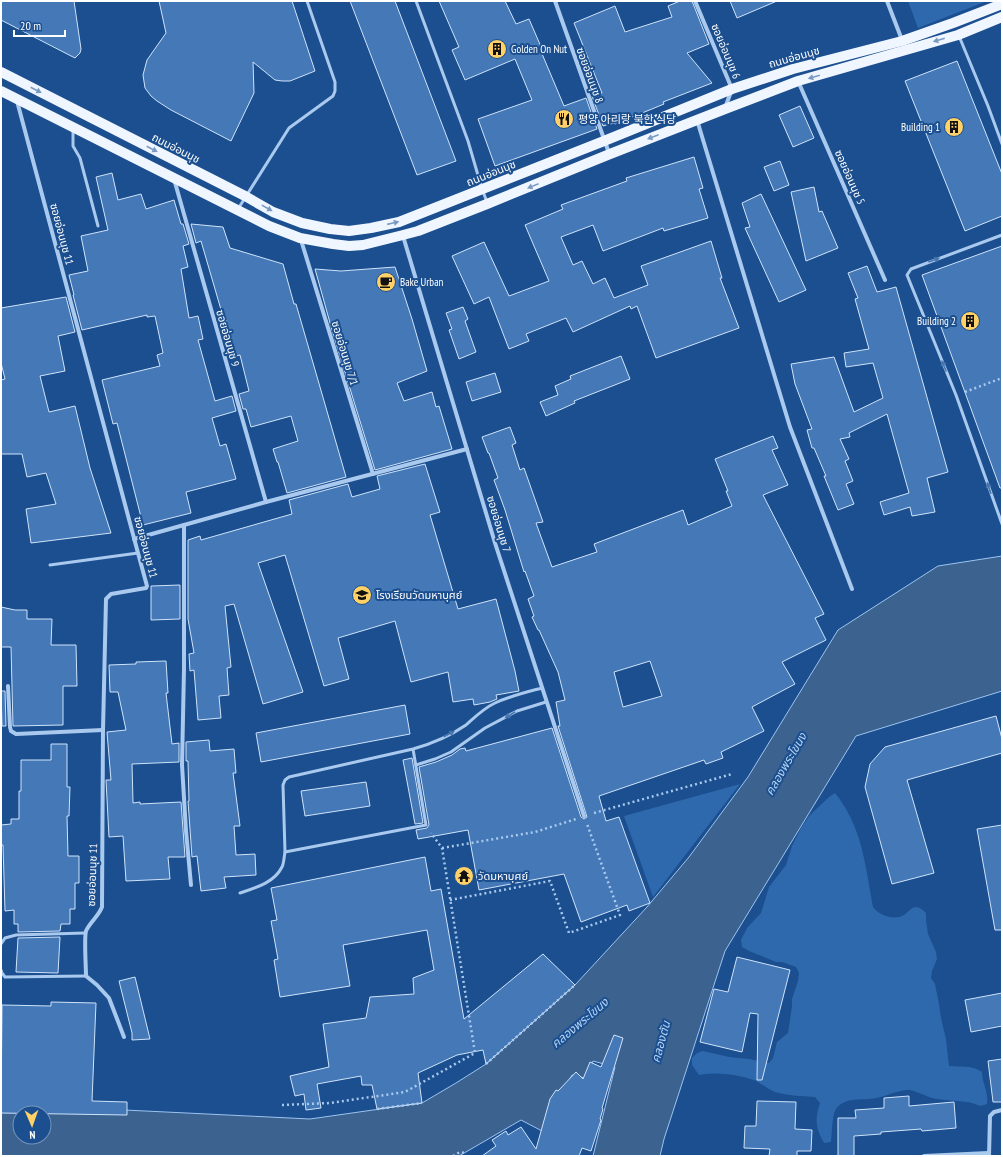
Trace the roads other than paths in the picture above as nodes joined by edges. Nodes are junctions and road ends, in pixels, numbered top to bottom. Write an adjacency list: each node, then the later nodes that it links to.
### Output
1 (307, 1): 24 (lane)
2 (416, 1): 23 (lane)
3 (555, 1): 19 (street, ซอยอ่อนนุช 8)
4 (695, 1): 13 (street, ซอยอ่อนนุช 6)
5 (888, 1): 10 (street)
6 (1002, 4): 8 (main road, ถนนอ่อนนุช)
7 (1002, 18): 9 (main road)
8 (953, 23): 9 (main road); 10 (main road, ถนนอ่อนนุช)
9 (958, 35): 12 (main road, one-way to 12); 20 (lane)
10 (902, 41): 13 (main road, ถนนอ่อนนุช)
11 (1, 72): 24 (main road, ถนนอ่อนนุช, one-way to 24)
12 (798, 81): 16 (main road); 31 (street, ซอยอ่อนนุช 5)
13 (732, 88): 16 (street, ซอยอ่อนนุช 6); 19 (main road, ถนนอ่อนนุช)
14 (1, 90): 15 (main road)
15 (17, 98): 18 (main road); 37 (street, ซอยอ่อนนุช 11)
16 (725, 109): 17 (main road)
17 (697, 120): 21 (main road, one-way to 21); 40 (street)
18 (73, 127): 22 (main road); 27 (lane)
19 (604, 141): 21 (street, ซอยอ่อนนุช 8); 23 (main road, ถนนอ่อนนุช)
20 (1002, 144)
21 (610, 154): 25 (main road, one-way to 25)
22 (174, 179): 26 (main road); 34 (street, ซอยอ่อนนุช 9)
23 (482, 189): 24 (main road, ถนนอ่อนนุช, one-way to 23); 25 (lane)
24 (246, 196): 26 (lane)
25 (487, 204): 28 (main road)
26 (237, 210): 30 (main road)
27 (98, 226)
28 (403, 235): 30 (main road); 32 (street, ซอยอ่อนนุช 7)
29 (1002, 235): 35 (lane, one-way to 29)
30 (300, 238): 33 (street, ซอยอ่อนนุช 7/1)
31 (885, 280)
32 (467, 449): 33 (street); 42 (street, ซอยอ่อนนุช 7)
33 (373, 474): 34 (street)
34 (266, 502): 36 (street)
35 (1002, 524)
36 (184, 525): 37 (street); 49 (street)
37 (134, 539): 38 (street, ซอยอ่อนนุช 11)
38 (138, 553): 39 (lane); 44 (street, ซอยอ่อนนุช 11)
39 (50, 565)
40 (852, 589)
41 (8, 686): 44 (street)
42 (542, 688): 43 (street, ซอยอ่อนนุช 7); 45 (lane, one-way to 42)
43 (546, 702): 46 (lane, one-way to 46); 47 (street, ซอยอ่อนนุช 7)
44 (103, 730): 51 (street, ซอยอ่อนนุช 11)
45 (413, 749): 46 (lane); 48 (lane)
46 (416, 765): 48 (lane)
47 (584, 816)
48 (285, 852): 50 (lane)
49 (191, 884)
50 (240, 893)
51 (85, 933): 52 (lane); 54 (street)
52 (1, 944)
53 (1, 970): 54 (lane)
54 (86, 976): 55 (street)
55 (124, 1037)
56 (1002, 1110): 57 (street)
57 (988, 1154): 58 (street)
58 (924, 1156)

